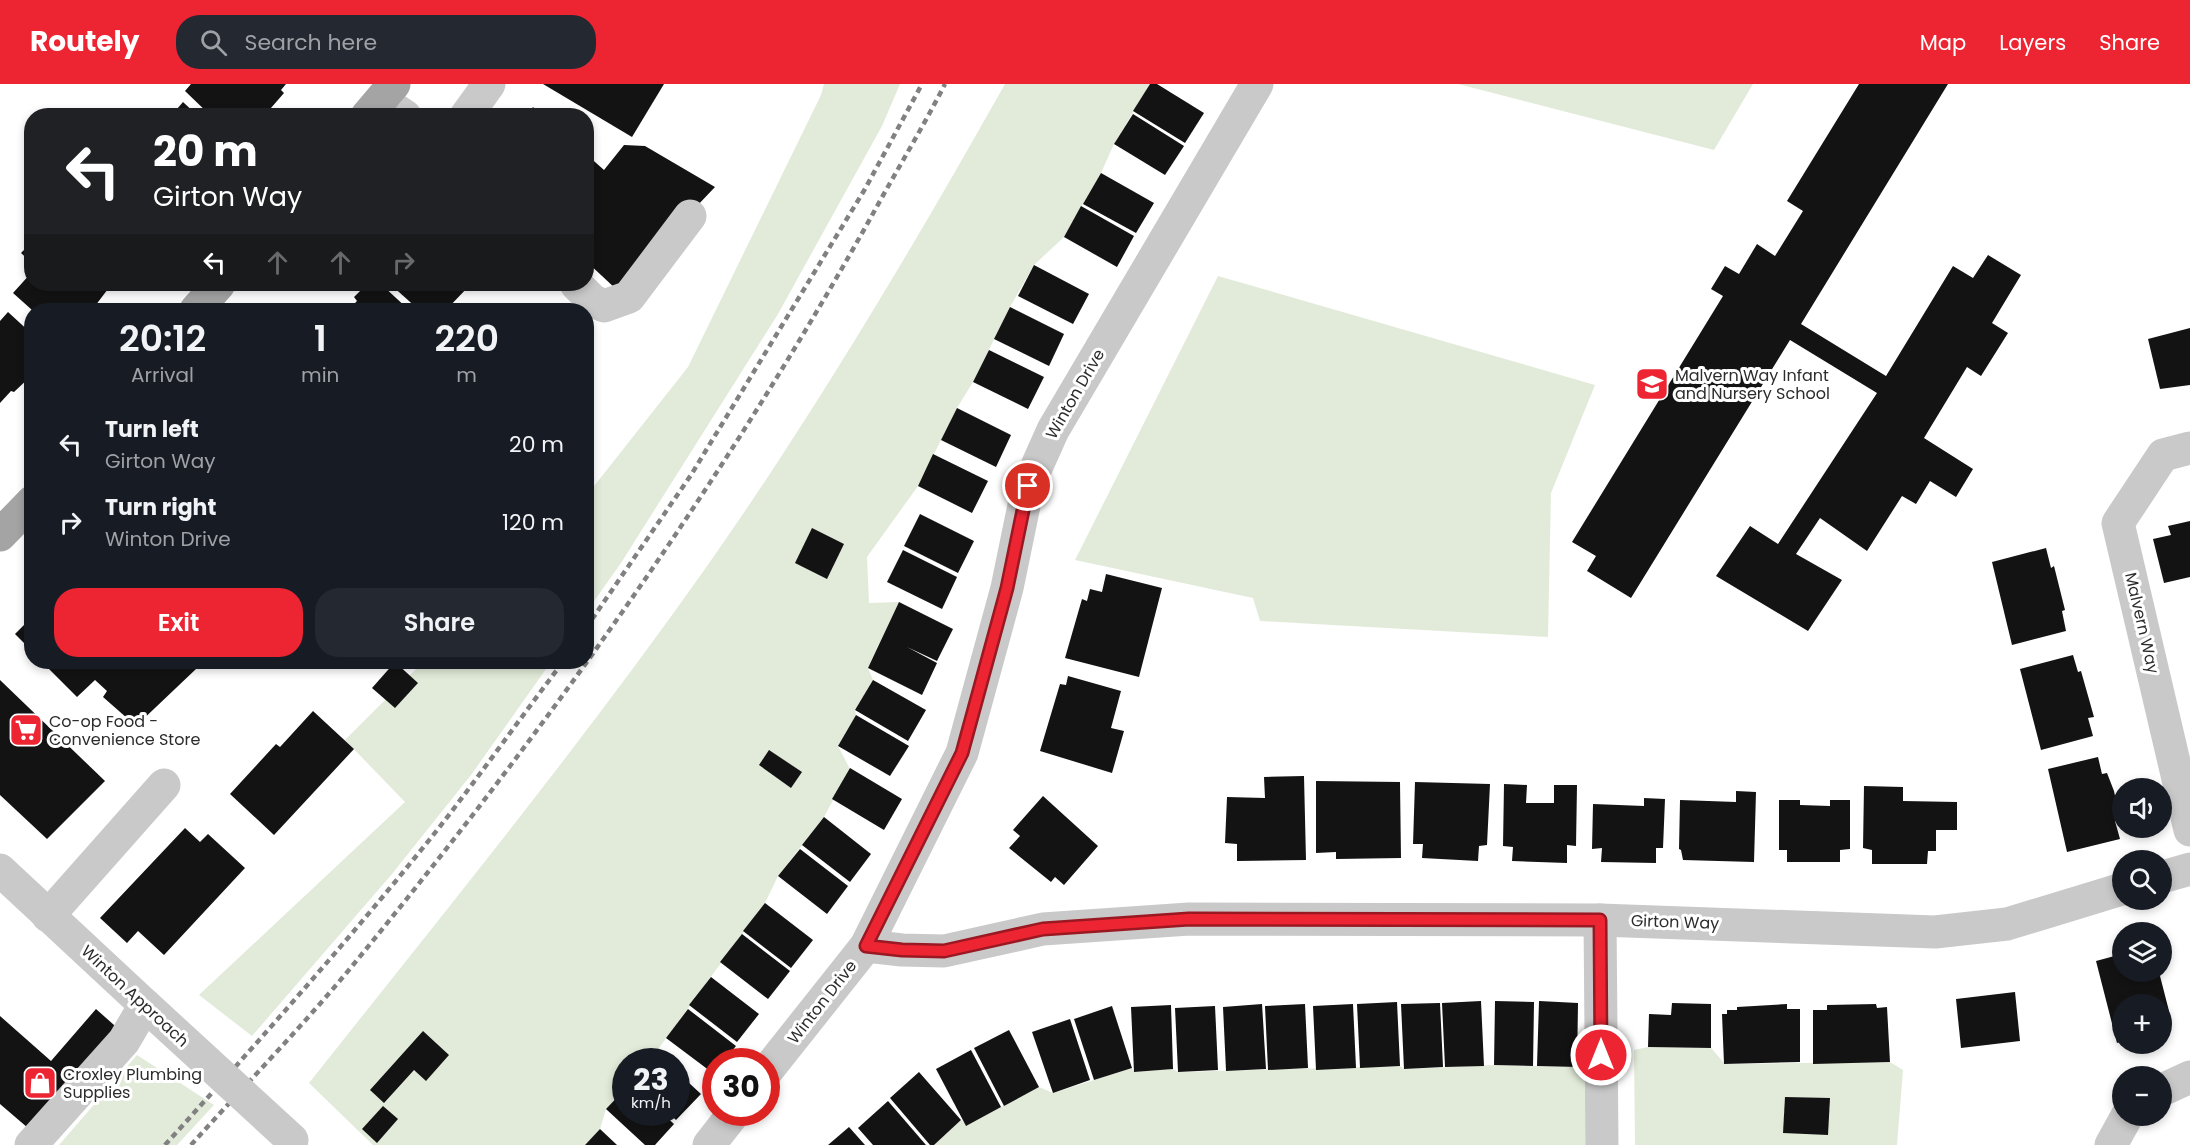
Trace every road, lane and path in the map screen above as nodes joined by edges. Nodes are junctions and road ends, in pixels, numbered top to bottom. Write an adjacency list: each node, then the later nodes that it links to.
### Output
1 (489, 84): 3 (street)
2 (1257, 84): 19 (street, Winton Drive)
3 (472, 108)
4 (690, 216): 6 (street)
5 (213, 291): 7 (main road)
6 (583, 291)
7 (202, 303)
8 (2190, 448): 12 (street, Malvern Way)
9 (24, 510): 10 (main road)
10 (0, 535)
11 (164, 785): 17 (street)
12 (2190, 830)
13 (2190, 869): 15 (street)
14 (0, 870): 17 (street, Winton Approach)
15 (2172, 874)
16 (2112, 892): 18 (street, Girton Way)
17 (48, 916): 20 (street, Winton Approach)
18 (1600, 920): 19 (street, Girton Way); 29 (street)
19 (866, 946): 21 (street, Winton Drive)
20 (146, 1005): 26 (street, Winton Approach, bridge); 27 (street)
21 (780, 1054)
22 (2190, 1077): 23 (street)
23 (2172, 1085)
24 (724, 1126): 28 (street)
25 (2121, 1126): 30 (street)
26 (295, 1143)
27 (31, 1145)
28 (709, 1145)
29 (1602, 1145)
30 (2111, 1145)

